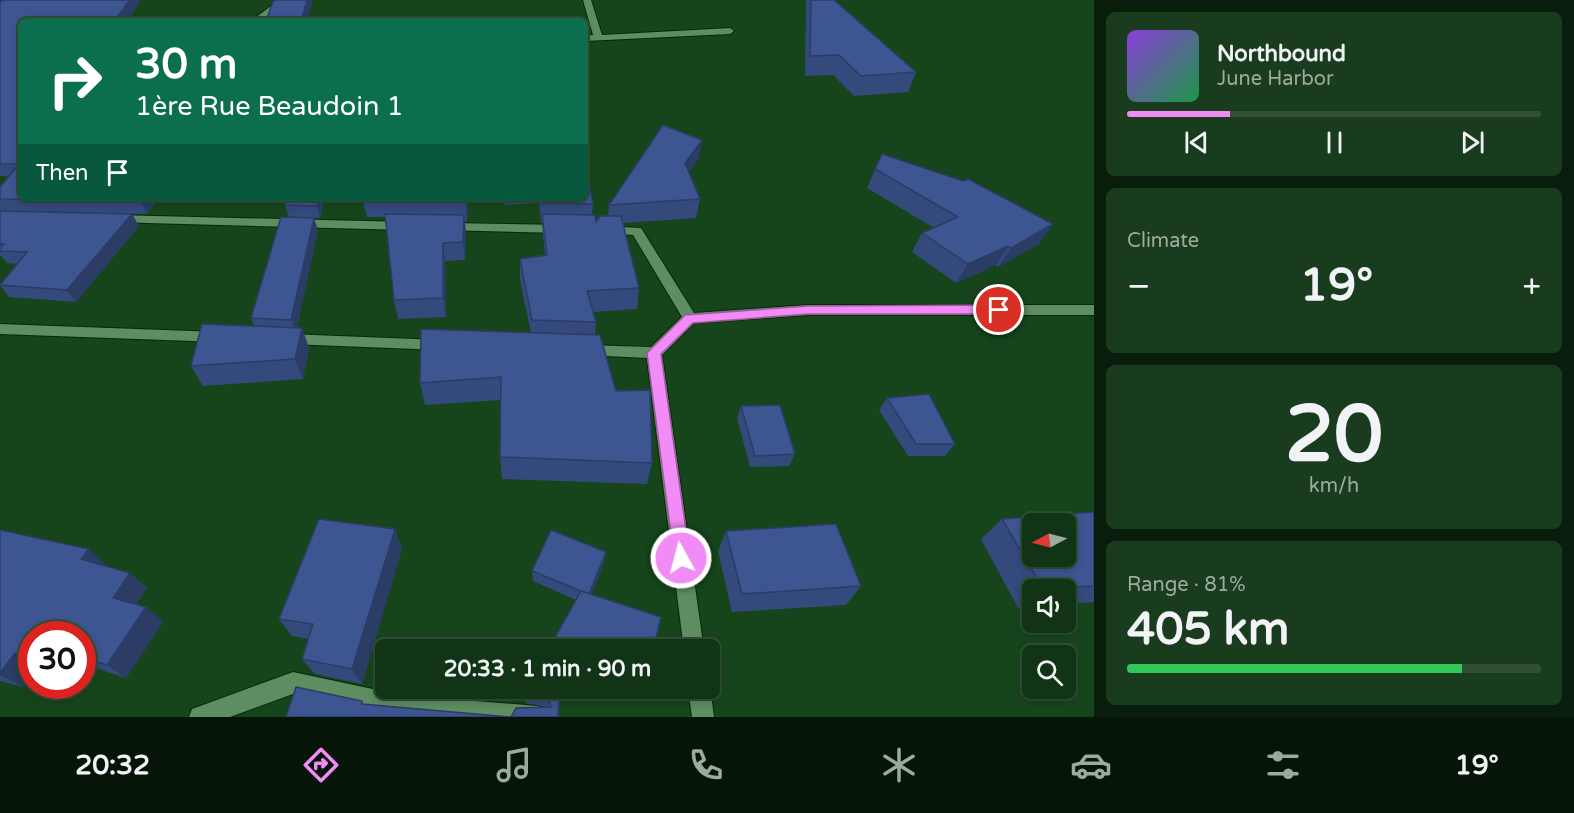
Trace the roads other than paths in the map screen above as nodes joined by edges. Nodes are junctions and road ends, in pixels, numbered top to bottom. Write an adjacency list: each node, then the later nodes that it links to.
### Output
1 (284, 0): 3 (street)
2 (587, 0): 5 (street)
3 (259, 18)
4 (730, 31): 5 (street)
5 (598, 37): 6 (street)
6 (588, 38)
7 (106, 219): 9 (street)
8 (1094, 310): 9 (street)
9 (690, 318): 15 (street)
10 (0, 329): 11 (street)
11 (238, 338)
12 (273, 339): 13 (street)
13 (452, 345)
14 (571, 350): 15 (street)
15 (654, 353): 16 (street)
16 (693, 639)
17 (701, 699): 20 (street)
18 (201, 717): 19 (street)
19 (538, 717)
20 (703, 717)

